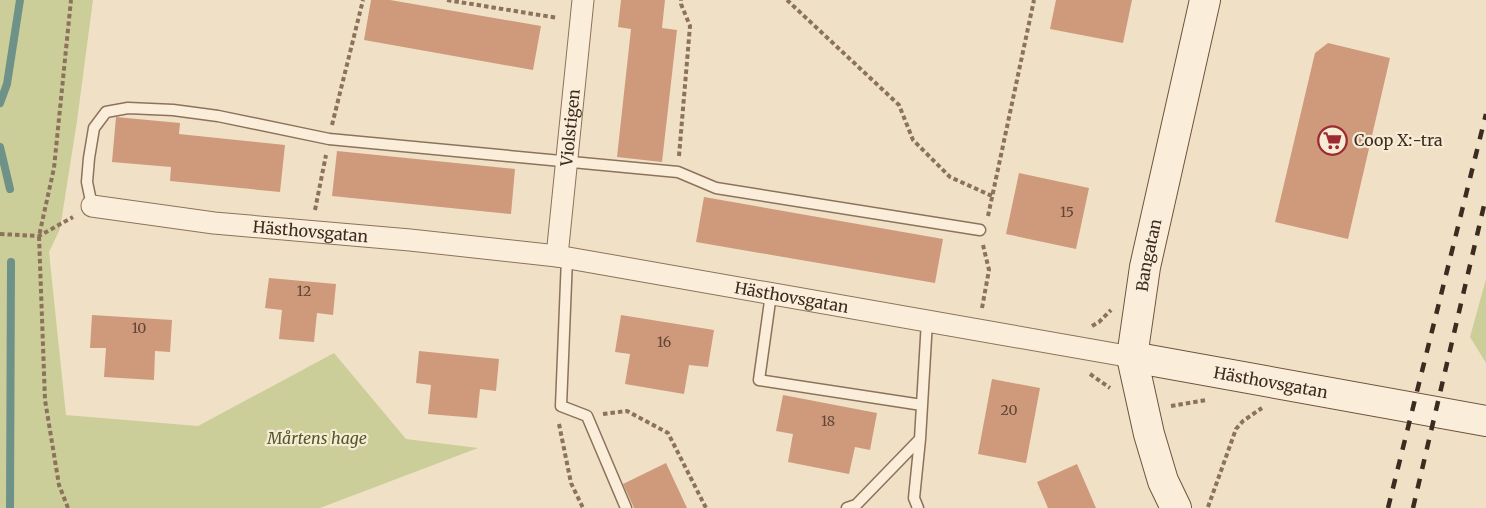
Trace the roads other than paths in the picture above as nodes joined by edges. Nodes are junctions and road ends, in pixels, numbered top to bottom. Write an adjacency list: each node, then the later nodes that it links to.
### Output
1 (583, 0): 3 (street, Violstigen)
2 (1205, 0): 9 (street, Bangatan)
3 (567, 162): 4 (lane); 5 (lane); 6 (street, Violstigen)
4 (92, 206): 6 (street, Hästhovsgatan)
5 (980, 230)
6 (562, 257): 7 (street, Hästhovsgatan); 13 (lane)
7 (771, 294): 8 (street, Hästhovsgatan); 10 (lane)
8 (927, 321): 9 (street, Hästhovsgatan); 10 (lane)
9 (1131, 357): 11 (street, Hästhovsgatan); 16 (street, Bangatan)
10 (922, 405): 12 (lane)
11 (1486, 421)
12 (920, 439): 14 (lane); 15 (lane)
13 (626, 508)
14 (847, 508)
15 (918, 508)
16 (1176, 508)

